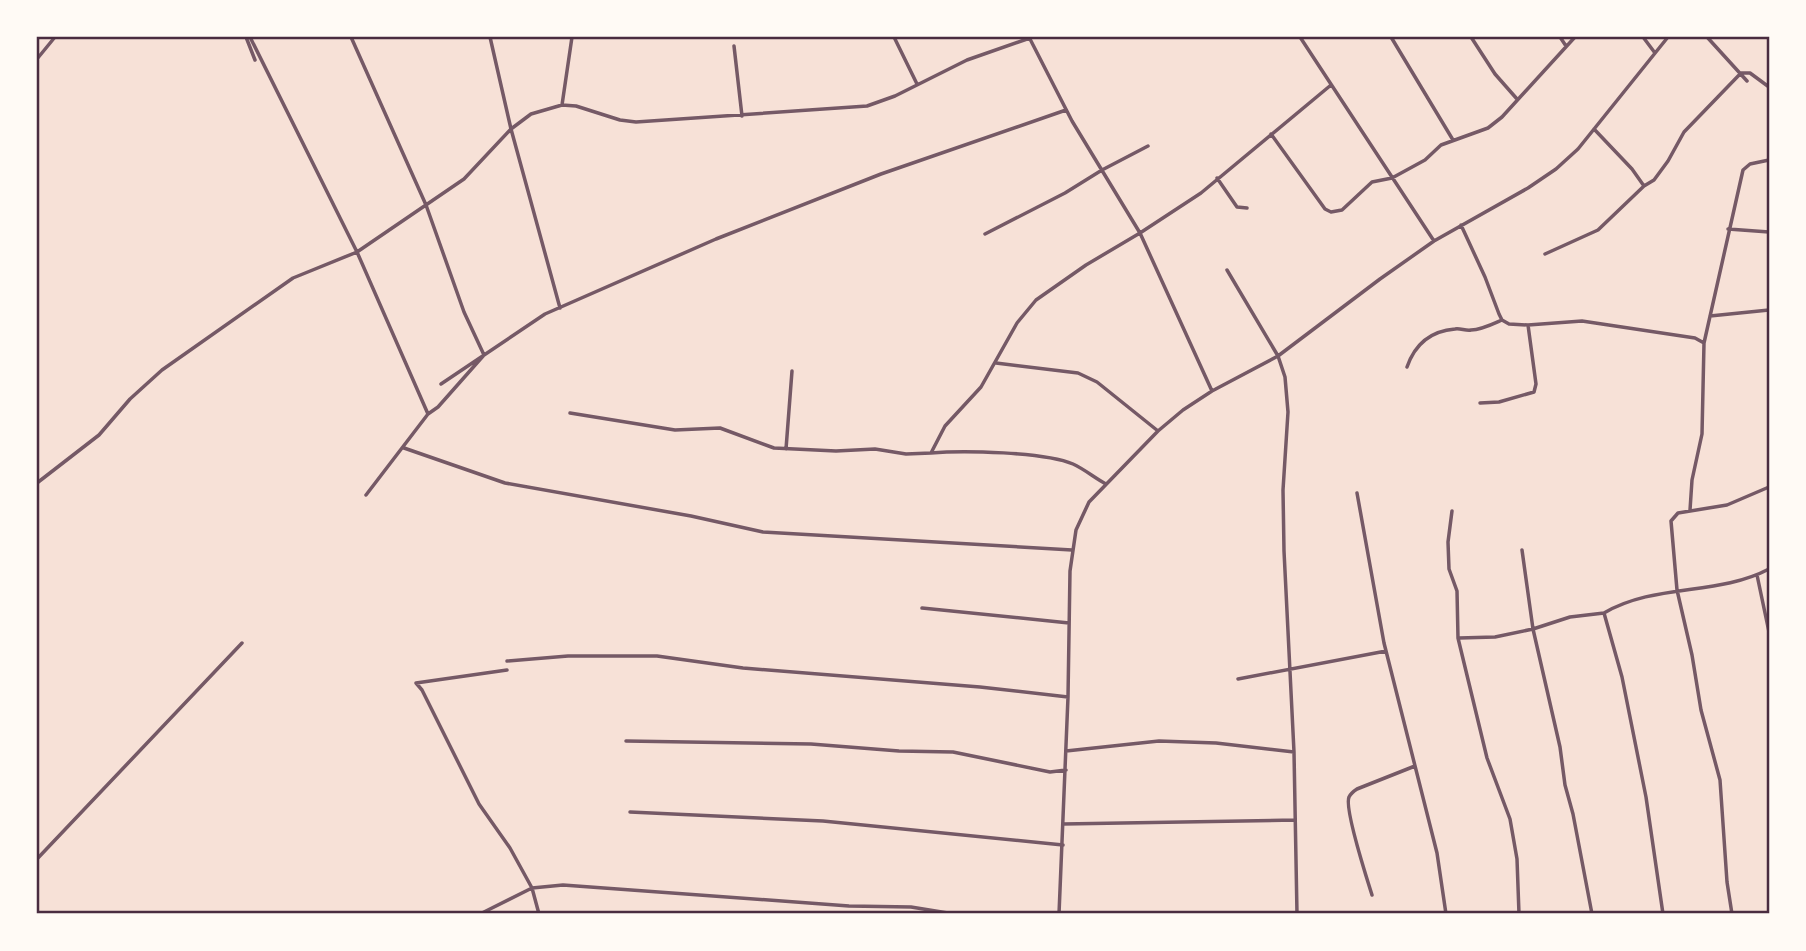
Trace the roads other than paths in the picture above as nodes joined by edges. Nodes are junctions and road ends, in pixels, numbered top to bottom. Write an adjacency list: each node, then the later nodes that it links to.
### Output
1 (55, 37): 19 (street)
2 (248, 37): 20 (street); 47 (street)
3 (351, 37): 39 (street)
4 (491, 37): 30 (street)
5 (572, 37): 27 (street)
6 (894, 37): 23 (street)
7 (1030, 37): 23 (street); 28 (street)
8 (1300, 37): 24 (street)
9 (1391, 37): 33 (street)
10 (1471, 37): 26 (street)
11 (1560, 37): 17 (street)
12 (1575, 37): 17 (street)
13 (1643, 37): 18 (street)
14 (1668, 37): 18 (street)
15 (1707, 37): 21 (street)
16 (734, 46): 29 (street)
17 (1566, 46): 26 (street)
18 (1655, 52): 31 (street)
19 (37, 60)
20 (255, 60)
21 (1741, 73): 22 (street); 25 (street); 38 (street)
22 (1748, 81)
23 (917, 84): 29 (street)
24 (1331, 85): 32 (street); 37 (street)
25 (1769, 86)
26 (1518, 100): 33 (street)
27 (562, 106): 29 (street); 30 (street)
28 (1066, 110): 44 (street); 50 (street)
29 (742, 116)
30 (511, 129): 39 (street); 50 (street)
31 (1594, 129): 38 (street); 41 (street)
32 (1271, 134): 36 (street); 37 (street)
33 (1453, 140): 37 (street)
34 (1148, 146): 45 (street)
35 (1769, 160): 42 (street)
36 (1217, 178): 40 (street); 44 (street)
37 (1392, 178): 46 (street)
38 (1644, 187): 48 (street)
39 (426, 205): 47 (street); 64 (street)
40 (1247, 208)
41 (1461, 225): 46 (street); 53 (street)
42 (1728, 229): 43 (street); 52 (street)
43 (1769, 232)
44 (1140, 233): 57 (street); 61 (street)
45 (985, 234)
46 (1434, 241): 56 (street)
47 (357, 252): 64 (street); 69 (street)
48 (1545, 254)
49 (1227, 270): 56 (street)
50 (560, 308): 60 (street)
51 (1769, 310): 52 (street)
52 (1710, 316): 55 (street)
53 (1502, 320): 54 (street); 58 (street)
54 (1528, 325): 55 (street); 62 (street)
55 (1704, 343): 75 (street)
56 (1278, 356): 61 (street); 90 (street)
57 (996, 363): 65 (street); 68 (street)
58 (1407, 367)
59 (792, 371): 67 (street)
60 (441, 384)
61 (1212, 391): 65 (street)
62 (1480, 403)
63 (570, 413): 67 (street)
64 (428, 414): 66 (street)
65 (1158, 432): 70 (street)
66 (404, 448): 73 (street); 76 (street)
67 (786, 449): 68 (street)
68 (932, 453): 70 (street)
69 (37, 483)
70 (1106, 484): 76 (street)
71 (1769, 487): 75 (street)
72 (1357, 494): 88 (street)
73 (366, 495)
74 (1452, 511): 86 (street)
75 (1690, 511): 80 (street)
76 (1072, 550): 83 (street)
77 (1522, 550): 84 (street)
78 (1769, 569): 79 (street)
79 (1757, 575): 80 (street); 85 (street)
80 (1677, 590): 82 (street); 115 (street)
81 (922, 608): 83 (street)
82 (1604, 613): 84 (street); 114 (street)
83 (1070, 623): 93 (street)
84 (1533, 629): 86 (street); 113 (street)
85 (1769, 632)
86 (1458, 638): 112 (street)
87 (242, 643): 103 (street)
88 (1386, 651): 90 (street); 97 (street)
89 (507, 661): 93 (street)
90 (1290, 668): 92 (street); 96 (street)
91 (507, 670): 104 (street)
92 (1238, 679)
93 (1069, 697): 95 (street)
94 (626, 741): 98 (street)
95 (1066, 751): 96 (street); 98 (street)
96 (1294, 752): 100 (street)
97 (1415, 766): 105 (street); 111 (street)
98 (1066, 770): 101 (street)
99 (630, 811): 102 (street)
100 (1295, 820): 101 (street); 110 (street)
101 (1063, 824): 102 (street)
102 (1063, 845): 109 (street)
103 (37, 859)
104 (532, 888): 106 (street); 107 (street); 108 (street)
105 (1372, 895)
106 (480, 914)
107 (539, 914)
108 (954, 914)
109 (1059, 914)
110 (1297, 914)
111 (1446, 914)
112 (1519, 914)
113 (1592, 914)
114 (1663, 914)
115 (1732, 914)

